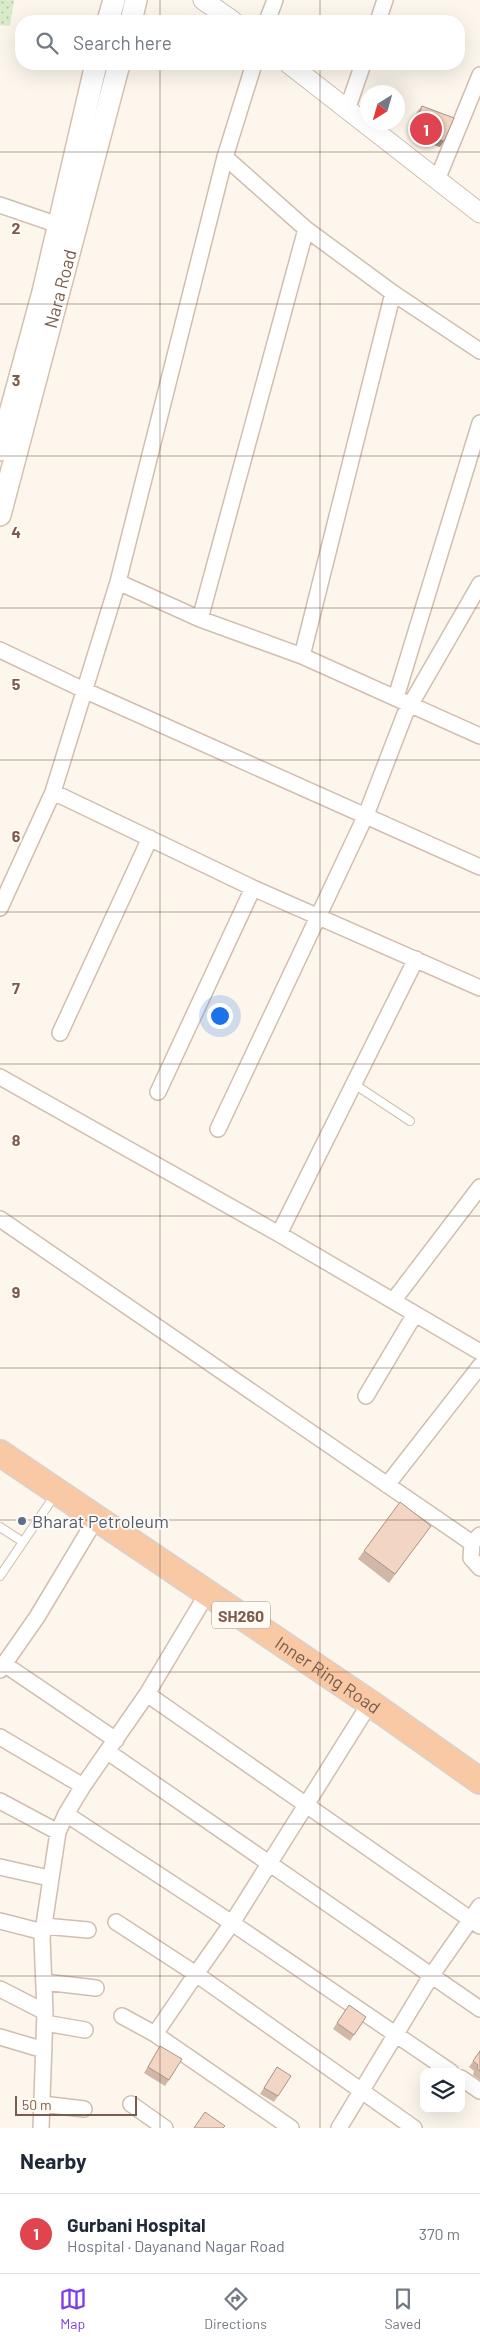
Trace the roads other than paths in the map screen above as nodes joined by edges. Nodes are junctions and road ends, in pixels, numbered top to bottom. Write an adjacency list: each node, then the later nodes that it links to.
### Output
1 (114, 0): 6 (main road)
2 (136, 0): 7 (main road)
3 (204, 0): 8 (street)
4 (275, 0): 9 (street)
5 (385, 0): 10 (street)
6 (110, 15)
7 (132, 15)
8 (225, 15)
9 (270, 15)
10 (380, 15)
11 (95, 70): 22 (main road)
12 (117, 70): 22 (main road, Nara Road)
13 (252, 70): 18 (street)
14 (297, 70): 17 (street)
15 (361, 70): 17 (street)
16 (480, 75): 19 (street)
17 (347, 110): 19 (street)
18 (225, 157): 23 (street); 29 (street)
19 (437, 180): 21 (street)
20 (0, 205): 22 (street)
21 (480, 213)
22 (67, 228): 27 (main road); 28 (main road, Nara Road)
23 (306, 229): 24 (street); 31 (street)
24 (393, 293): 25 (street); 33 (street)
25 (480, 351)
26 (480, 423): 35 (street)
27 (0, 450)
28 (0, 515)
29 (118, 582): 31 (street); 34 (street)
30 (480, 584): 36 (street)
31 (200, 618): 33 (street)
32 (0, 650): 34 (street)
33 (302, 656): 35 (street)
34 (86, 691): 38 (street); 39 (street)
35 (396, 697): 36 (street)
36 (411, 704): 37 (street); 39 (street)
37 (480, 736)
38 (53, 792): 40 (street); 43 (street)
39 (366, 815): 41 (street); 44 (street)
40 (150, 838): 42 (street); 47 (street)
41 (480, 867)
42 (253, 888): 44 (street); 50 (street)
43 (0, 908)
44 (318, 916): 45 (street); 52 (street)
45 (416, 959): 46 (street); 49 (street)
46 (480, 988)
47 (60, 1033)
48 (0, 1078): 55 (street)
49 (354, 1084): 51 (lane); 55 (street)
50 (158, 1092)
51 (410, 1121)
52 (218, 1128)
53 (480, 1187): 56 (street)
54 (0, 1219): 62 (street)
55 (279, 1234): 56 (street)
56 (393, 1301): 57 (street)
57 (415, 1314): 58 (street); 60 (street)
58 (480, 1352)
59 (480, 1366): 62 (street)
60 (366, 1396)
61 (3, 1453): 63 (highway, Inner Ring Road / SH260); 76 (highway, Inner Ring Road)
62 (387, 1484): 66 (street)
63 (58, 1491): 64 (highway, Inner Ring Road / SH260); 67 (lane)
64 (97, 1517): 70 (highway, Inner Ring Road / SH260); 71 (street)
65 (0, 1528): 67 (lane)
66 (476, 1539): 68 (street)
67 (23, 1542): 69 (lane)
68 (480, 1568)
69 (0, 1576)
70 (208, 1592): 72 (street); 73 (highway, Inner Ring Road / SH260)
71 (2, 1667): 75 (street)
72 (147, 1694): 75 (street); 80 (street)
73 (370, 1703): 77 (highway, Inner Ring Road / SH260); 80 (street)
74 (0, 1737): 78 (street)
75 (112, 1746): 78 (street); 83 (street)
76 (480, 1762)
77 (480, 1782)
78 (83, 1786): 81 (street)
79 (0, 1801): 82 (street)
80 (307, 1806): 83 (street); 89 (street)
81 (66, 1814): 82 (street); 90 (street)
82 (58, 1832): 85 (street)
83 (268, 1864): 90 (street); 94 (street)
84 (0, 1867): 85 (street)
85 (50, 1878): 91 (street)
86 (480, 1906): 89 (street)
87 (0, 1921): 91 (street)
88 (116, 1922): 93 (street)
89 (475, 1922): 94 (street)
90 (232, 1923): 93 (street); 103 (street)
91 (43, 1929): 92 (street); 95 (street)
92 (88, 1930)
93 (196, 1974): 102 (street); 108 (street)
94 (431, 1976): 98 (street); 103 (street)
95 (44, 1982): 96 (street); 100 (street)
96 (96, 1988)
97 (0, 1989): 100 (street)
98 (480, 2009)
99 (122, 2016): 102 (street)
100 (45, 2018): 101 (street); 105 (street)
101 (85, 2030)
102 (155, 2034): 115 (street)
103 (396, 2034): 106 (street); 108 (street)
104 (0, 2037): 105 (street)
105 (44, 2050): 110 (street)
106 (446, 2068)
107 (465, 2081): 109 (street)
108 (362, 2090): 116 (street); 117 (street)
109 (480, 2091)
110 (42, 2104): 112 (street); 113 (street)
111 (131, 2104): 114 (street)
112 (84, 2109)
113 (41, 2128)
114 (165, 2128)
115 (291, 2128)
116 (339, 2128)
117 (414, 2128)

